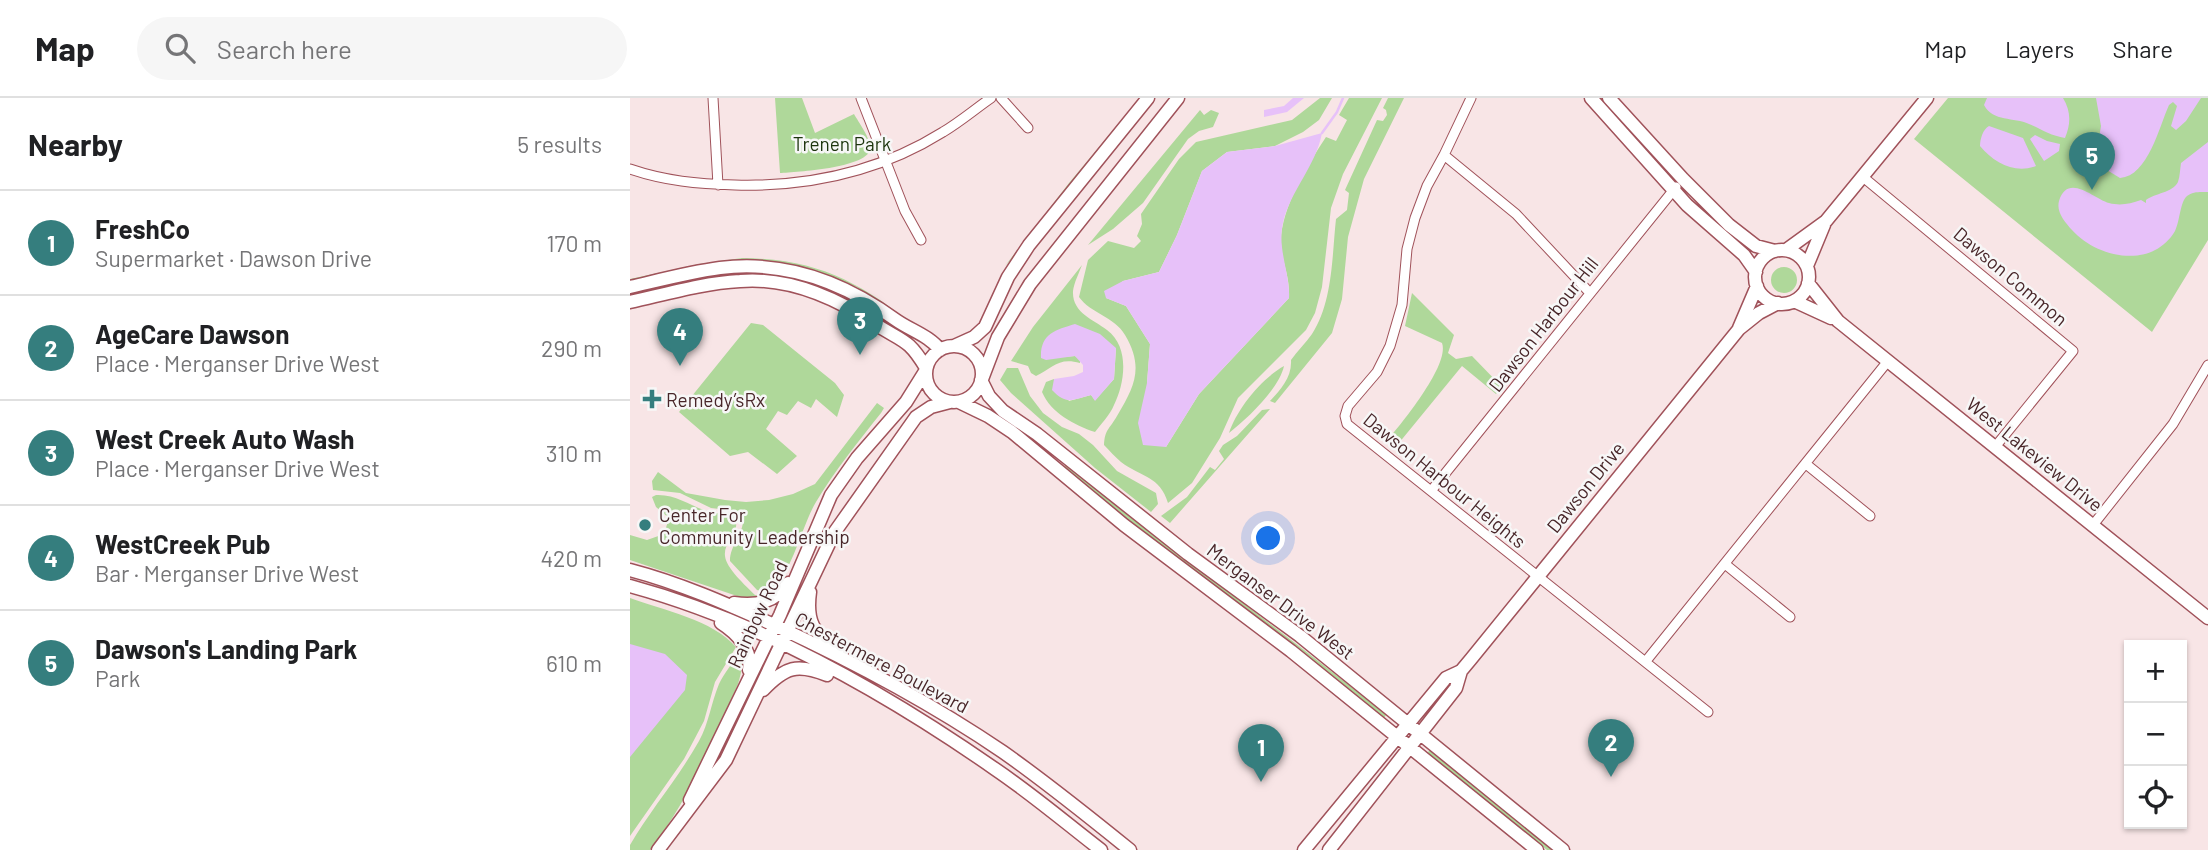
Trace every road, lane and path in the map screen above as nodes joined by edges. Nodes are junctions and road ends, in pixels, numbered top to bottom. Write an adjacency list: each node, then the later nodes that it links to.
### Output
1 (713, 98): 17 (street)
2 (861, 98): 13 (street)
3 (991, 98): 13 (street)
4 (1001, 98): 11 (street)
5 (1148, 98): 34 (street)
6 (1178, 98): 39 (street)
7 (1471, 98): 12 (street, Dawson Harbour Heights)
8 (1591, 98): 16 (street)
9 (1609, 98): 16 (street)
10 (1927, 98): 15 (street)
11 (1028, 128)
12 (1444, 155): 28 (street); 43 (street, Dawson Harbour Heights)
13 (884, 162): 17 (street); 19 (street)
14 (630, 169): 17 (street)
15 (1863, 177): 18 (street); 41 (street, Dawson Common)
16 (1679, 184): 20 (street); 23 (street); 28 (street, Dawson Harbour Hill)
17 (718, 185)
18 (1826, 221): 20 (street); 21 (street)
19 (921, 240)
20 (1780, 251): 21 (street); 23 (street)
21 (1807, 266): 25 (street)
22 (762, 267): 24 (street); 26 (street); 35 (street)
23 (1756, 272): 27 (street)
24 (761, 281): 29 (street); 38 (street)
25 (1808, 283): 30 (street); 32 (street, West Lakeview Drive)
26 (631, 286): 29 (street)
27 (1757, 286): 31 (street); 33 (street, Dawson Drive)
28 (1589, 292): 43 (street, Dawson Harbour Hill)
29 (632, 301)
30 (1794, 301): 31 (street); 32 (street, West Lakeview Drive)
31 (1779, 303): 33 (street, Dawson Drive)
32 (1838, 321): 36 (street, West Lakeview Drive)
33 (1739, 329): 49 (street, Dawson Drive)
34 (954, 346): 35 (street); 39 (street)
35 (940, 350): 38 (street)
36 (1888, 361): 41 (street, West Lakeview Drive); 42 (street)
37 (2208, 365): 45 (street)
38 (926, 369): 40 (street); 46 (street, Rainbow Road)
39 (982, 379): 40 (street); 67 (street, Merganser Drive West)
40 (955, 402): 50 (street, Rainbow Road); 69 (street, Merganser Drive West)
41 (1995, 447): 45 (street, West Lakeview Drive)
42 (1806, 464): 44 (street); 47 (street)
43 (1431, 491): 49 (street, Dawson Harbour Heights)
44 (1870, 516)
45 (2093, 525): 55 (street, West Lakeview Drive)
46 (810, 547): 52 (street); 56 (street, Rainbow Road)
47 (1725, 564): 54 (street); 60 (street)
48 (630, 569): 52 (street, Chestermere Boulevard)
49 (1538, 576): 60 (street, Dawson Harbour Heights); 61 (street, Dawson Drive)
50 (811, 584): 57 (street, Rainbow Road); 63 (street)
51 (630, 586): 53 (street, Chestermere Boulevard)
52 (722, 602): 56 (street, Chestermere Boulevard)
53 (697, 608): 58 (street, Chestermere Boulevard); 62 (street)
54 (1790, 617)
55 (2208, 618)
56 (774, 625): 57 (street, Chestermere Boulevard); 58 (street, Rainbow Road)
57 (787, 631): 59 (street, Rainbow Road); 63 (street, Chestermere Boulevard)
58 (768, 638): 59 (street, Chestermere Boulevard); 62 (street, Rainbow Road)
59 (781, 644): 64 (street, Rainbow Road); 65 (street, Chestermere Boulevard)
60 (1646, 661): 66 (street, Dawson Harbour Heights)
61 (1461, 671): 67 (street, Dawson Drive); 68 (street, Dawson Drive)
62 (748, 679): 72 (street, Rainbow Road)
63 (888, 682): 76 (street, Chestermere Boulevard)
64 (758, 695): 65 (street); 72 (street, Rainbow Road)
65 (882, 698): 75 (street, Chestermere Boulevard)
66 (1709, 712)
67 (1407, 724): 68 (street, Merganser Drive West); 69 (street, Dawson Drive)
68 (1420, 735): 70 (street, Dawson Drive); 80 (street, Merganser Drive West)
69 (1397, 736): 70 (street, Merganser Drive West); 71 (street, Dawson Drive)
70 (1411, 747): 73 (street, Dawson Drive); 79 (street, Merganser Drive West)
71 (1338, 809): 73 (street); 77 (street, Dawson Drive)
72 (683, 815): 74 (street, Rainbow Road)
73 (1352, 821): 78 (street, Dawson Drive)
74 (658, 850)
75 (1101, 850)
76 (1130, 850)
77 (1304, 850)
78 (1329, 850)
79 (1537, 850)
80 (1563, 850)

